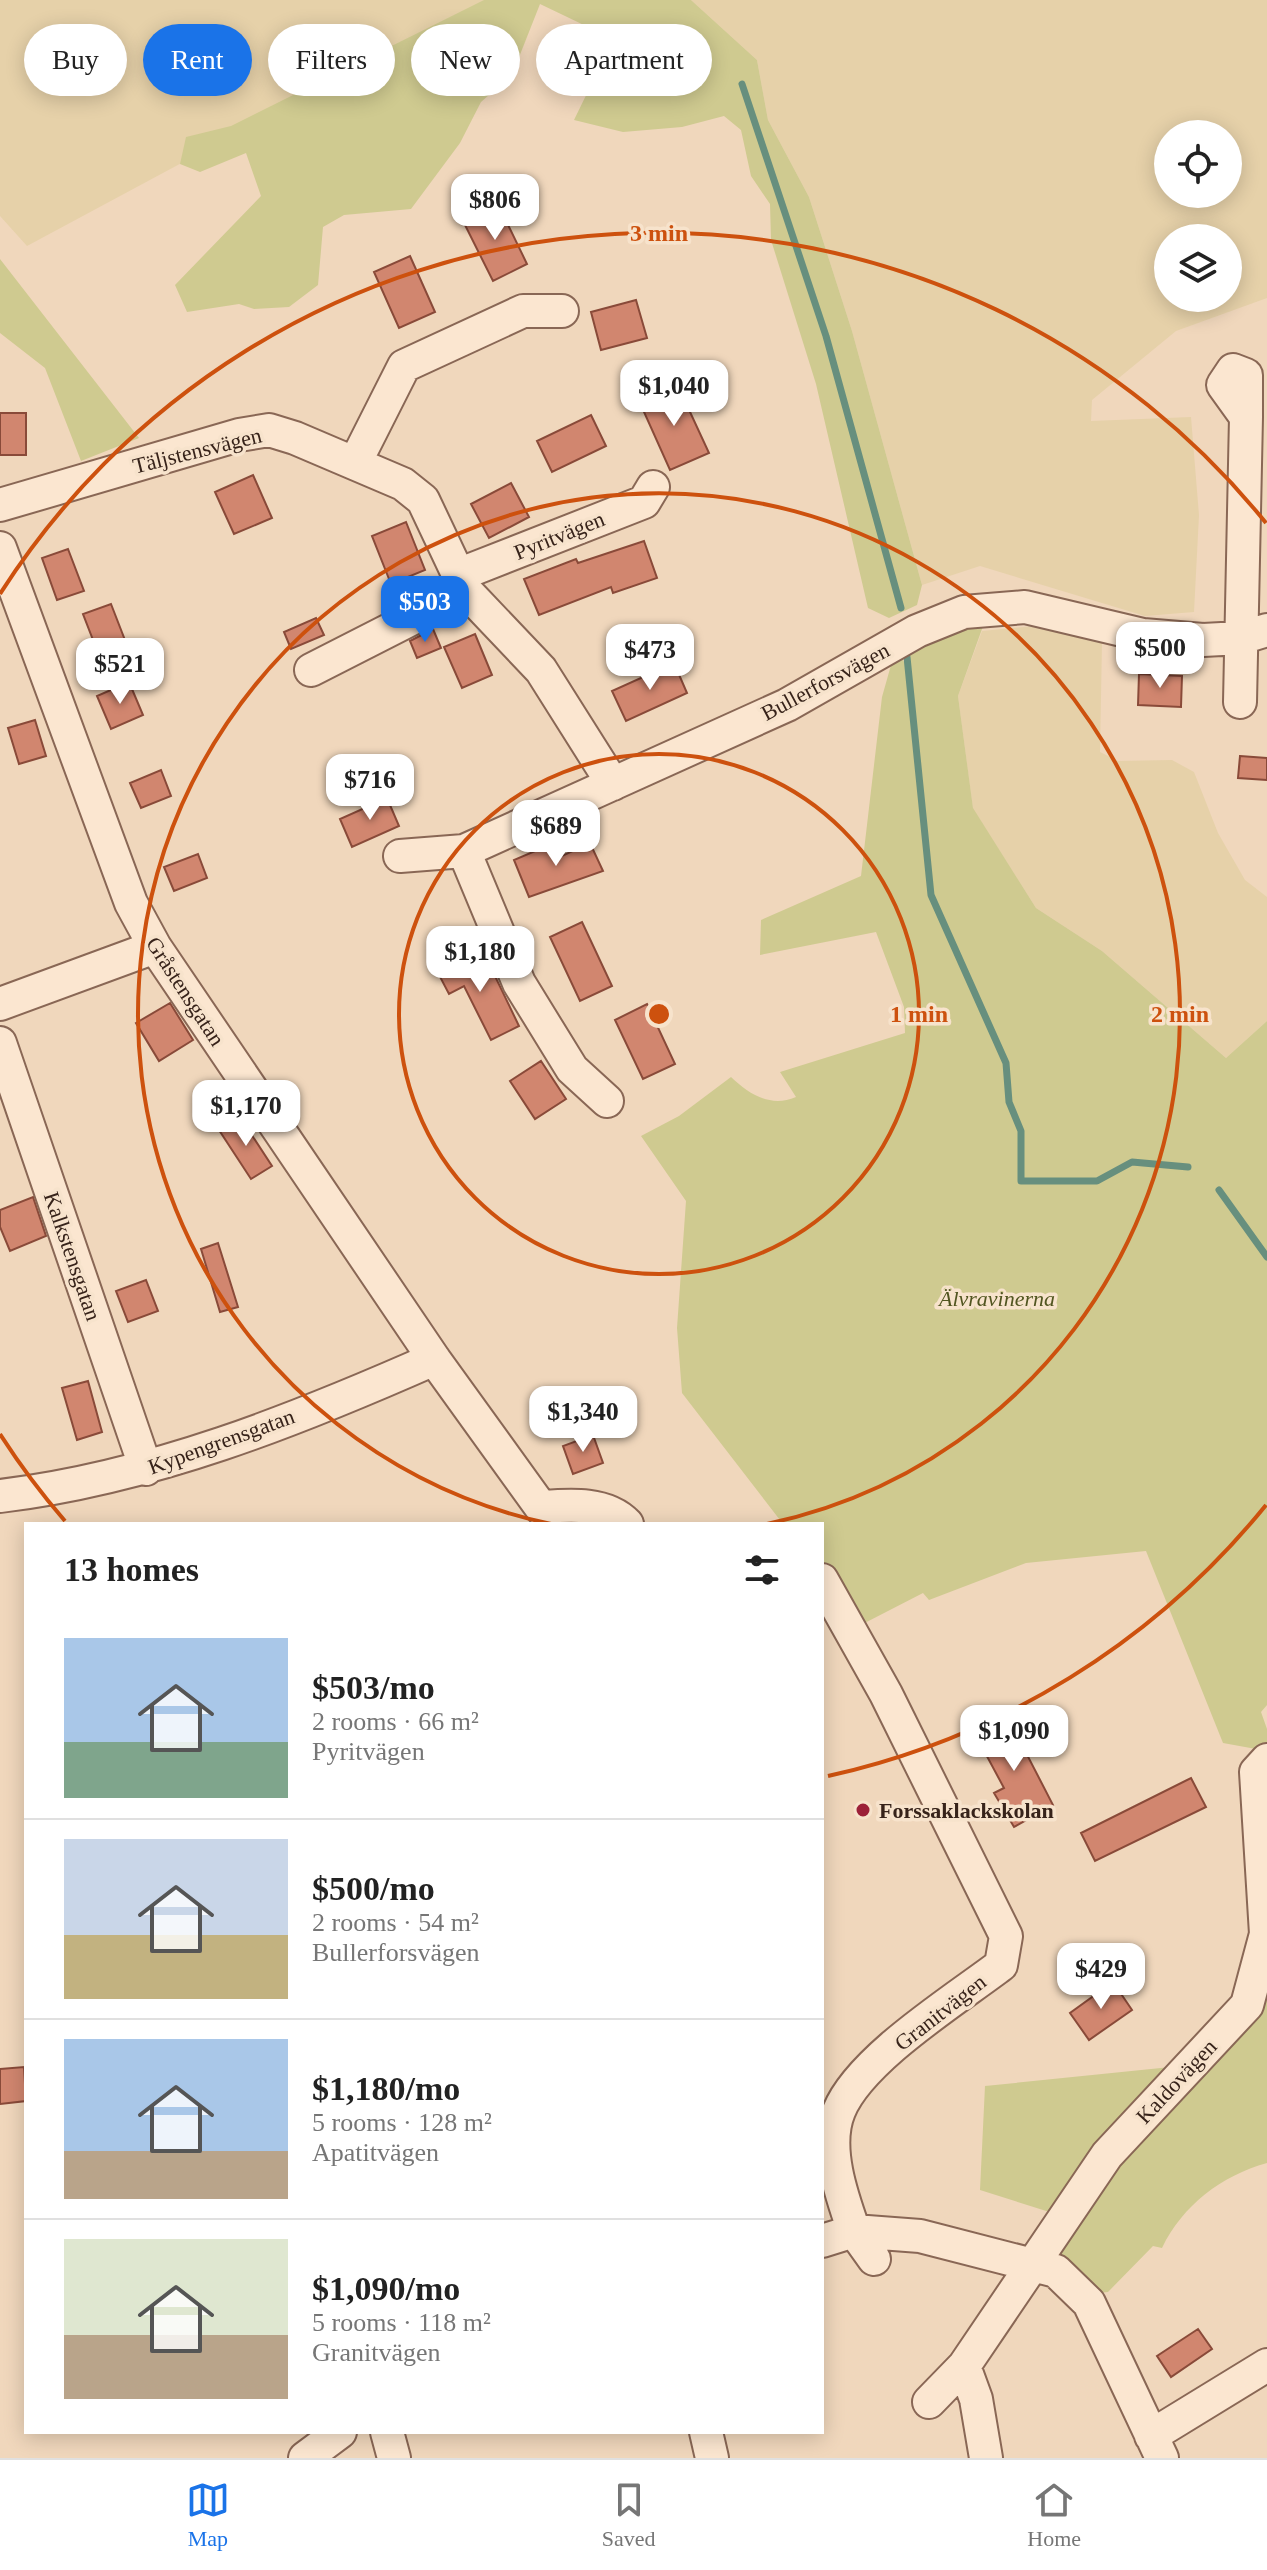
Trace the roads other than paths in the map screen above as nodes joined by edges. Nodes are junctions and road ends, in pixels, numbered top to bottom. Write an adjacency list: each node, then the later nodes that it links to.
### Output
1 (562, 311): 3 (street)
2 (1246, 417): 8 (street)
3 (355, 463): 5 (street, Täljstensvägen); 7 (street, Täljstensvägen)
4 (653, 487): 7 (street, Pyritvägen)
5 (0, 505)
6 (0, 548): 14 (street, Gråstensgatan)
7 (462, 583): 9 (street, Pyritvägen); 11 (street, Täljstensvägen)
8 (1254, 634): 10 (street); 11 (street, Bullerforsvägen)
9 (311, 670)
10 (1240, 702)
11 (613, 784): 12 (street, Bullerforsvägen)
12 (464, 851): 13 (street, Bullerforsvägen); 17 (street)
13 (400, 856)
14 (155, 947): 15 (street); 18 (street, Gråstensgatan)
15 (0, 1004)
16 (0, 1043): 19 (street, Kalkstensgatan)
17 (607, 1101)
18 (434, 1359): 19 (street, Kypengrensgatan); 21 (street, Gråstensgatan)
19 (146, 1469): 20 (street, Kypengrensgatan)
20 (0, 1496)
21 (539, 1518): 22 (street, Gråstensgatan)
22 (625, 1522)
23 (824, 1584): 25 (street, Granitvägen)
24 (1267, 1760): 28 (street, Kaldovägen)
25 (854, 2231): 26 (street); 27 (street, Granitvägen); 28 (street)
26 (824, 2240)
27 (874, 2259)
28 (1033, 2266): 30 (street, Kaldovägen); 35 (street)
29 (1267, 2365): 35 (street)
30 (964, 2366): 31 (street, Kaldovägen); 39 (street)
31 (929, 2402)
32 (337, 2434): 36 (street)
33 (388, 2434): 37 (street)
34 (706, 2434): 38 (street)
35 (1156, 2447)
36 (305, 2458)
37 (394, 2458)
38 (712, 2458)
39 (986, 2458)

